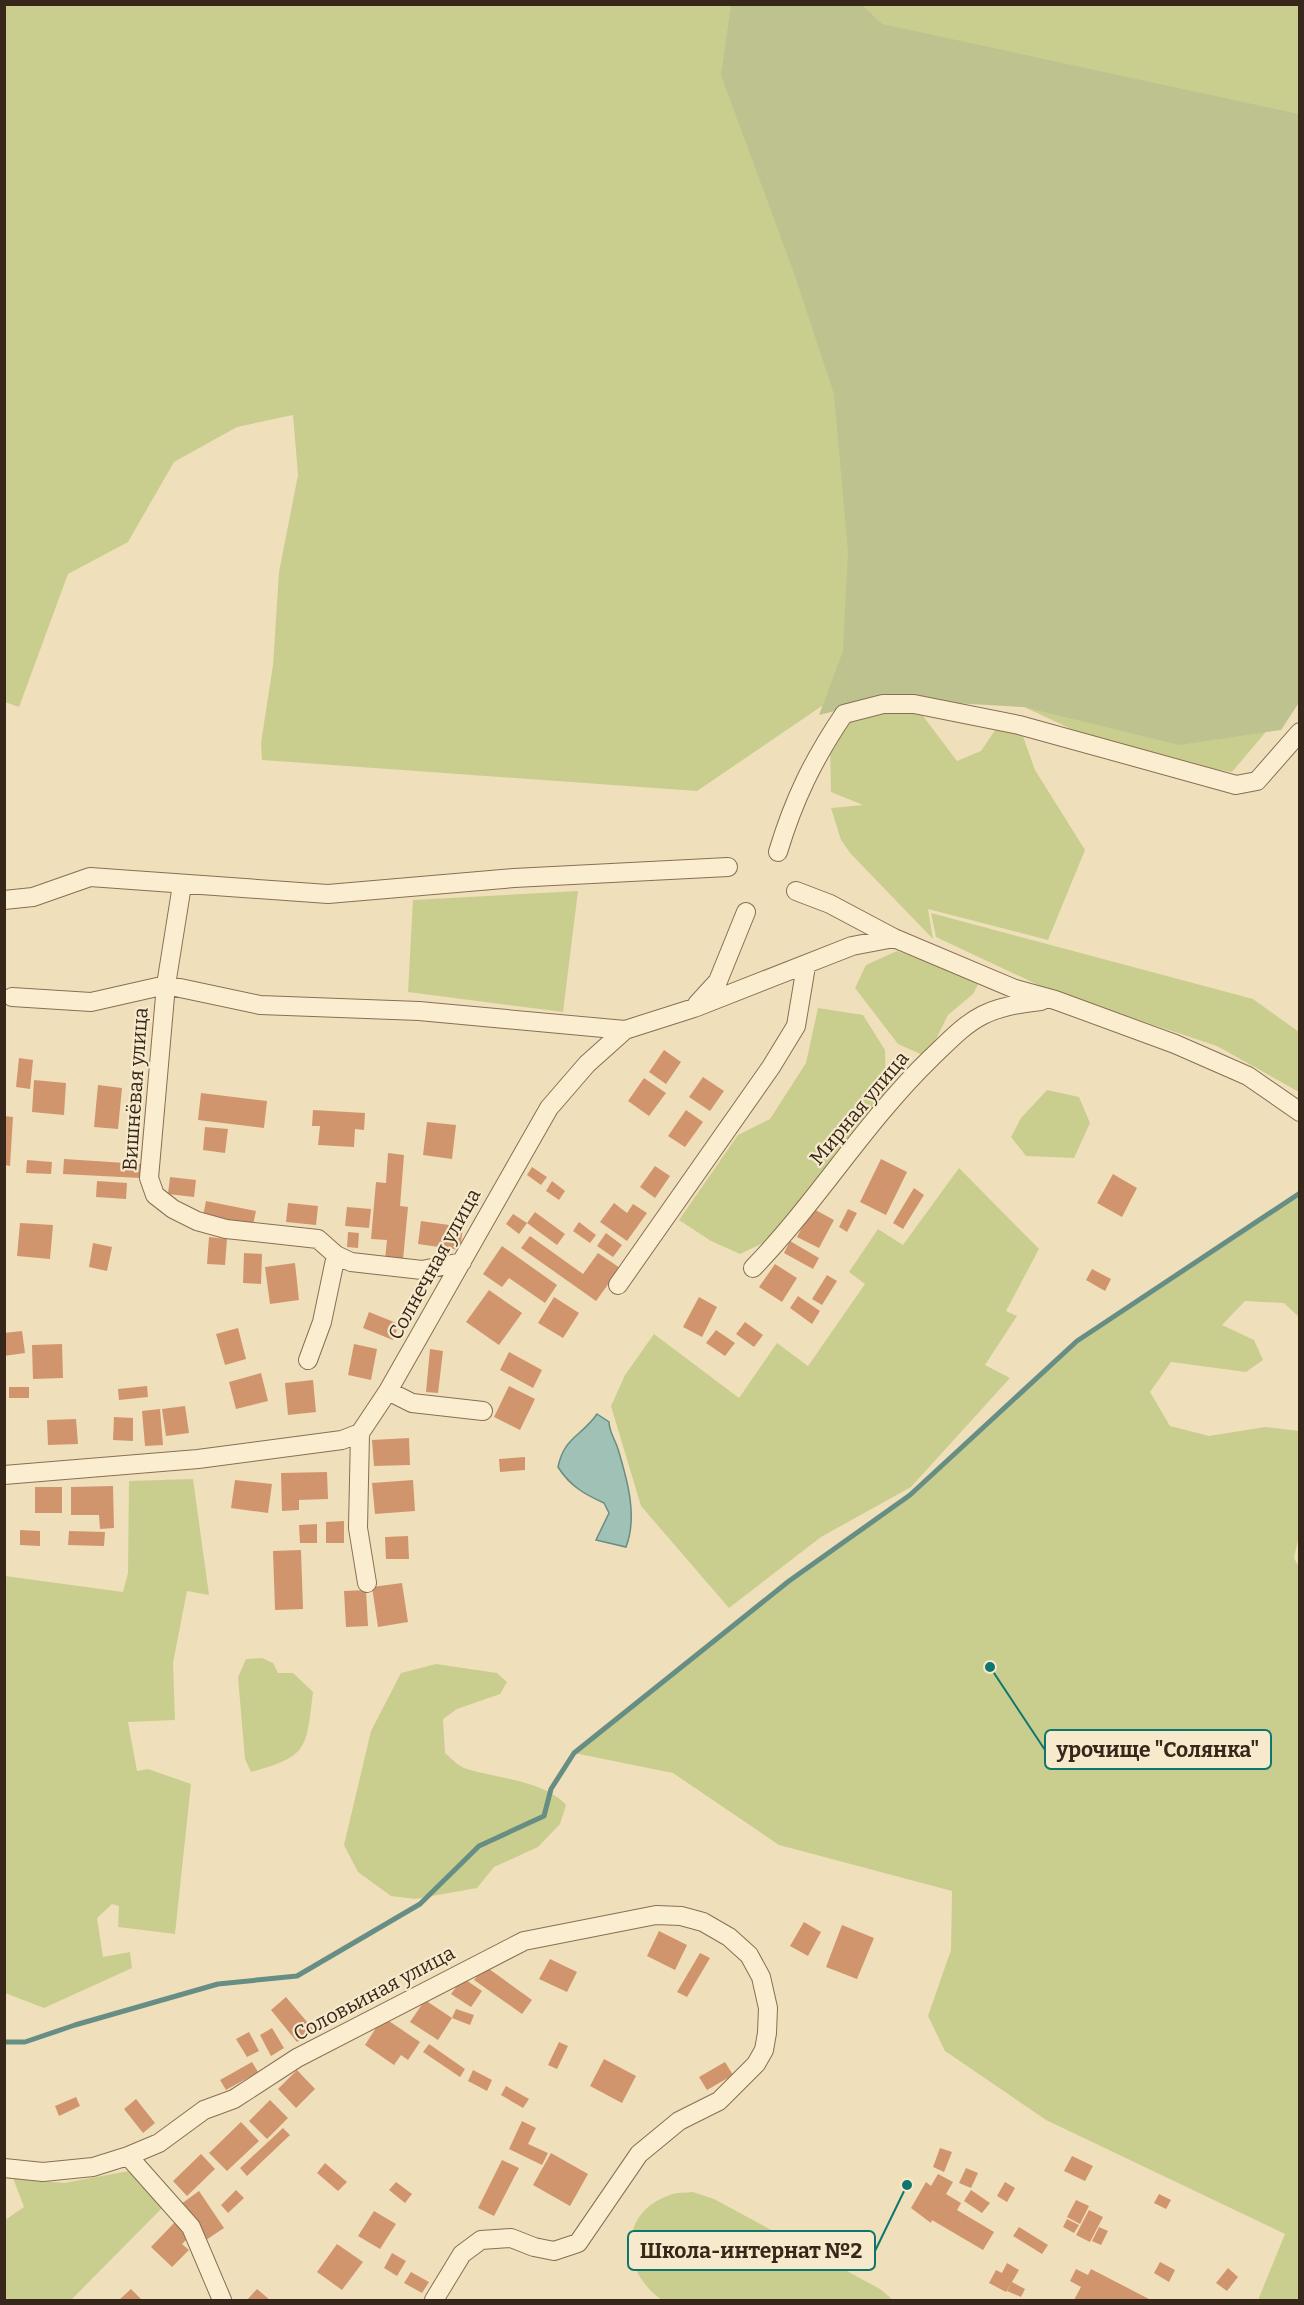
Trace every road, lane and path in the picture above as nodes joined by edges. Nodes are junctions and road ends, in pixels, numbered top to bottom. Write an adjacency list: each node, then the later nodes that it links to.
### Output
1 (1299, 732): 2 (street)
2 (778, 852)
3 (728, 867): 4 (street)
4 (182, 885): 6 (street); 10 (street, Вишнёвая улица)
5 (796, 891): 8 (street)
6 (4, 900)
7 (746, 912): 13 (street)
8 (894, 938): 9 (street, Солнечная улица); 12 (street)
9 (806, 966): 13 (street, Солнечная улица); 19 (street)
10 (166, 985): 11 (street, Вишнёвая улица); 14 (street, Вишнёвая улица); 16 (street, Вишнёвая улица)
11 (12, 997)
12 (1055, 1000): 15 (street); 18 (street, Мирная улица)
13 (694, 1008): 14 (street, Солнечная улица)
14 (625, 1030): 17 (street, Солнечная улица)
15 (1299, 1112)
16 (336, 1255): 17 (street, Вишнёвая улица); 20 (street)
17 (462, 1262): 21 (street, Солнечная улица)
18 (753, 1268)
19 (618, 1285)
20 (308, 1360)
21 (388, 1391): 22 (street); 23 (street, Солнечная улица)
22 (483, 1411)
23 (360, 1433): 24 (street); 25 (street)
24 (4, 1475)
25 (367, 1583)
26 (128, 2156): 27 (street, Соловьиная улица); 28 (street); 29 (street, Соловьиная улица)
27 (4, 2168)
28 (222, 2301)
29 (434, 2301)

